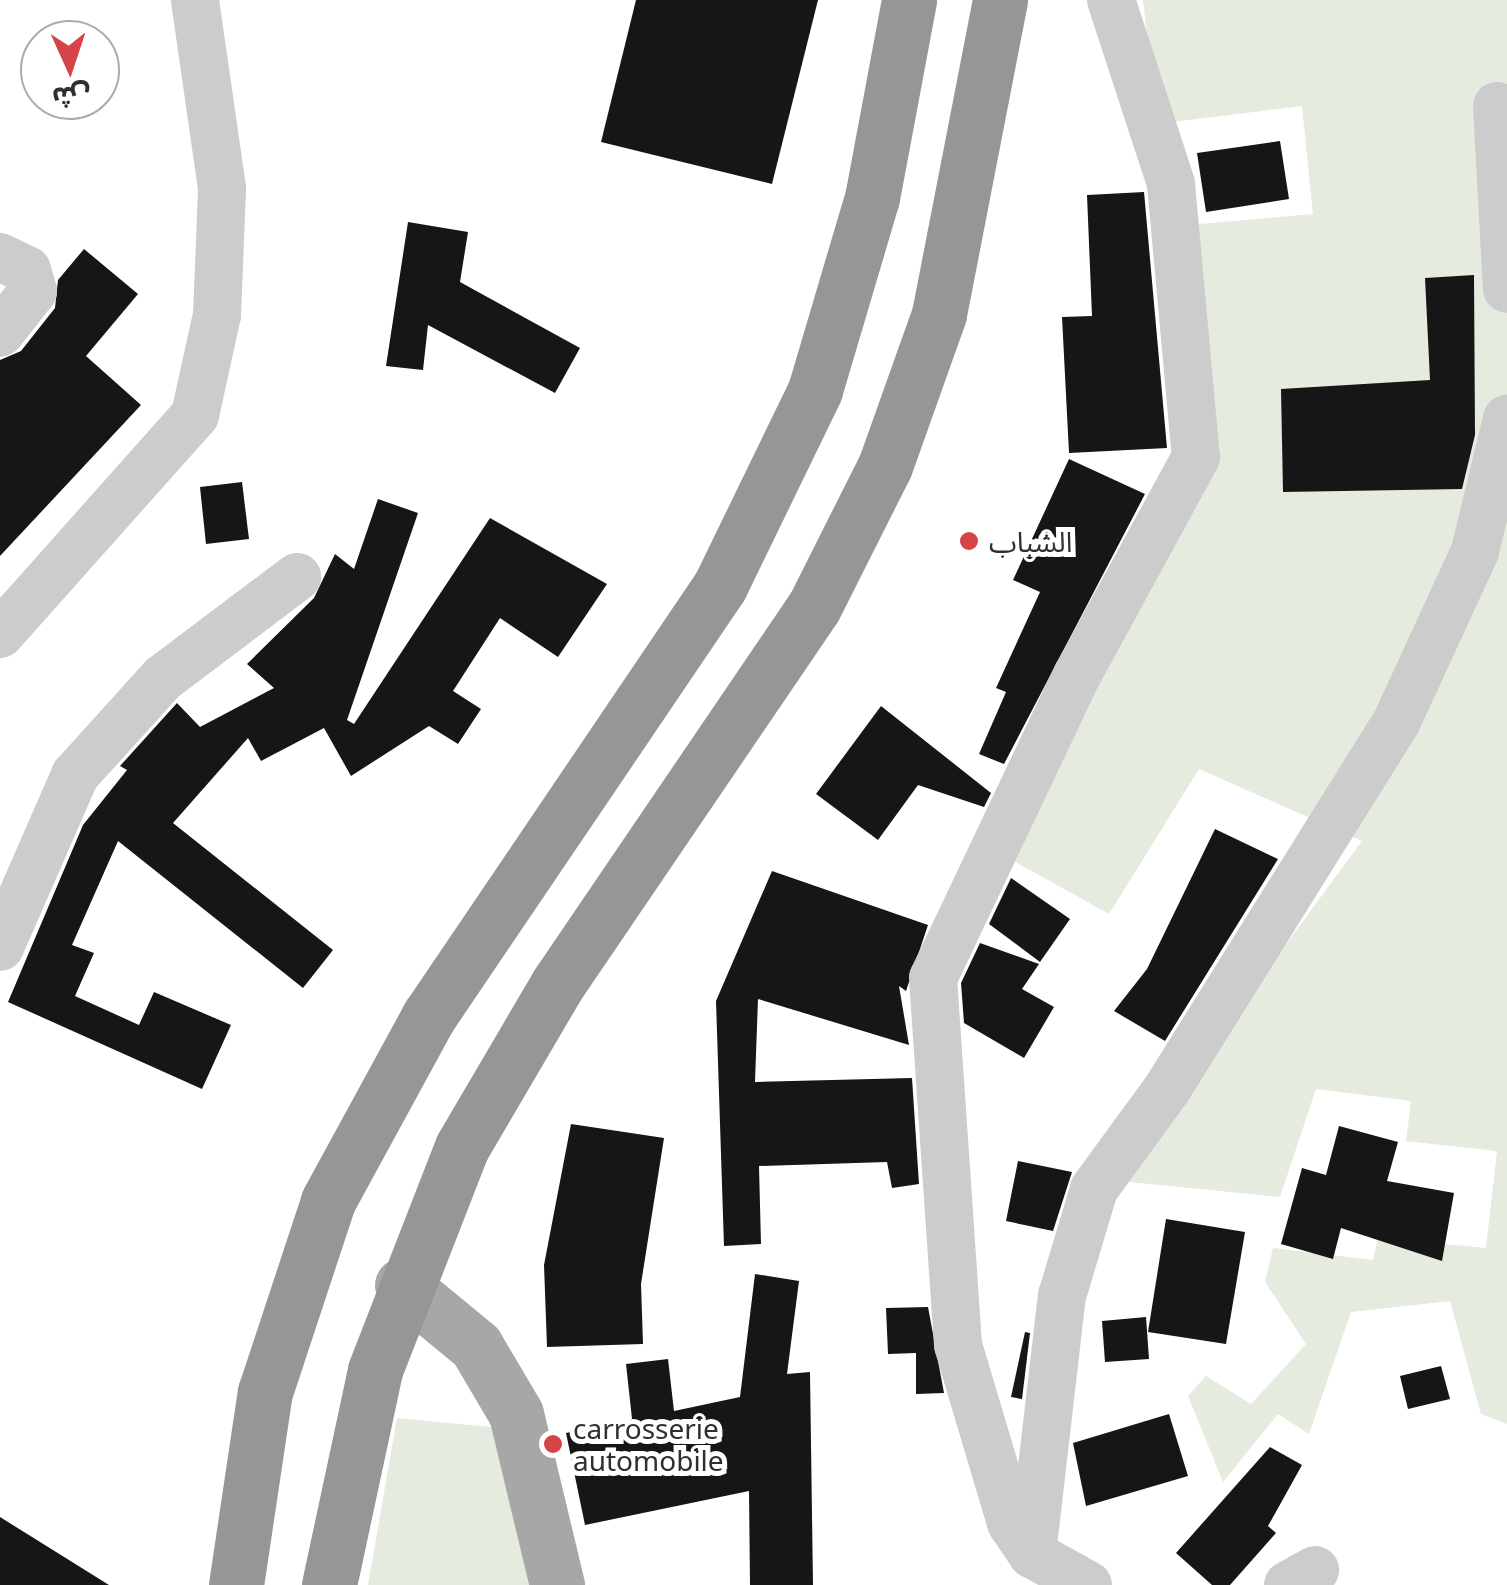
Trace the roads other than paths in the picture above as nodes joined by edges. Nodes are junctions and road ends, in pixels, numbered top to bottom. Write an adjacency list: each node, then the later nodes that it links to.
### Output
1 (195, 0): 11 (street)
2 (908, 0): 15 (highway)
3 (1000, 0): 13 (highway)
4 (1112, 0): 14 (street)
5 (1498, 106): 7 (street)
6 (0, 257): 8 (street)
7 (1507, 289)
8 (0, 333)
9 (1507, 419): 14 (street)
10 (297, 578): 12 (street)
11 (0, 634)
12 (0, 947)
13 (402, 1285): 16 (highway); 17 (main road)
14 (1032, 1554): 18 (street)
15 (236, 1585)
16 (329, 1585)
17 (557, 1585)
18 (1088, 1585)

